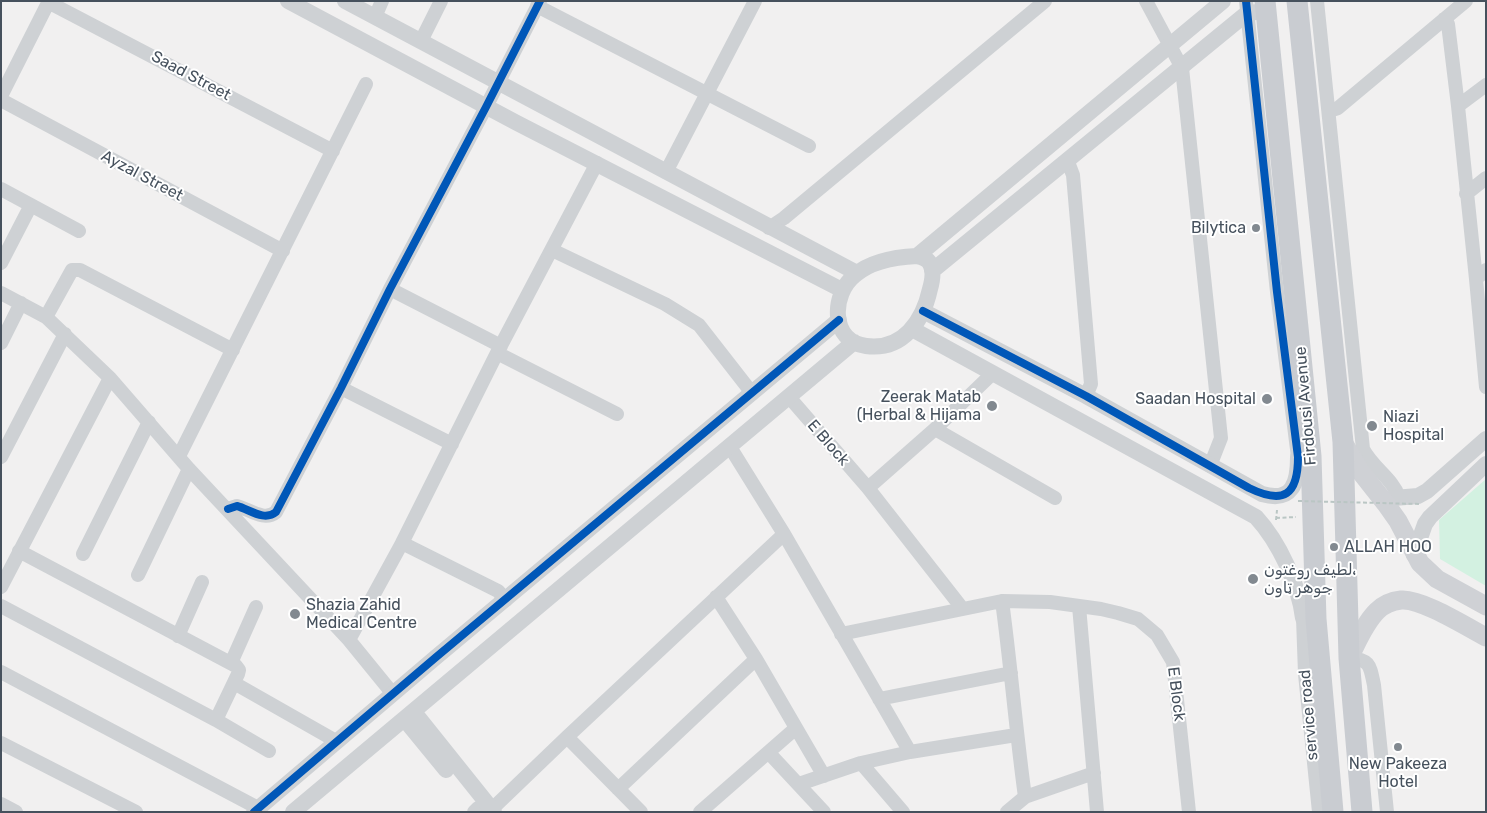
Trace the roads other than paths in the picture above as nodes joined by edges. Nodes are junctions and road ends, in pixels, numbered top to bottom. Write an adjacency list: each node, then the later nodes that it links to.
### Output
1 (48, 1): 25 (street); 31 (street, Saad Street)
2 (288, 1): 28 (street)
3 (345, 1): 15 (street)
4 (382, 1): 15 (street)
5 (441, 1): 17 (street)
6 (755, 1): 24 (street)
7 (1045, 1): 39 (street)
8 (1146, 1): 18 (street)
9 (1224, 1): 18 (street)
10 (1297, 1): 29 (main road, Firdousi Avenue)
11 (1317, 1): 29 (street)
12 (1466, 1): 16 (street)
13 (538, 4): 21 (street); 24 (street)
14 (1256, 7): 19 (street); 23 (main road, Firdousi Avenue); 76 (street)
15 (375, 17): 17 (street)
16 (1444, 20): 27 (street); 29 (street)
17 (421, 41): 21 (street)
18 (1169, 46): 19 (street); 43 (street)
19 (1182, 68): 32 (street); 79 (street)
20 (366, 84): 31 (street)
21 (498, 84): 28 (street); 34 (street)
22 (1486, 85): 27 (street)
23 (1274, 89): 29 (main road); 76 (main road, Firdousi Avenue)
24 (707, 93): 30 (street); 34 (street)
25 (1, 96)
26 (1, 100): 42 (street, Ayzal Street)
27 (1458, 106): 37 (street)
28 (486, 107): 33 (street); 48 (street)
29 (1319, 113): 72 (main road, Firdousi Avenue); 83 (street)
30 (809, 146)
31 (333, 150): 42 (street)
32 (1068, 162): 45 (street); 66 (street)
33 (597, 163): 41 (street); 49 (street)
34 (666, 172): 39 (street)
35 (1486, 178): 37 (street)
36 (1, 189): 38 (street)
37 (1466, 194): 47 (street)
38 (31, 205): 40 (street); 44 (street)
39 (769, 228): 46 (street)
40 (79, 230)
41 (552, 250): 60 (street); 65 (street)
42 (283, 251): 59 (street)
43 (917, 256): 45 (street); 46 (street)
44 (1, 263)
45 (932, 271): 52 (street)
46 (857, 274): 49 (street)
47 (1481, 274): 63 (street)
48 (390, 290): 60 (street); 64 (street)
49 (842, 290): 54 (street)
50 (1, 293): 51 (street)
51 (21, 303): 53 (street); 58 (street)
52 (923, 311): 55 (street); 66 (street)
53 (46, 317): 56 (street); 59 (street)
54 (839, 320): 57 (street); 65 (street)
55 (912, 330): 57 (street); 61 (street)
56 (65, 334): 62 (street); 77 (street)
57 (854, 342): 67 (street)
58 (1, 343)
59 (232, 350): 75 (street)
60 (499, 350): 68 (street); 73 (street)
61 (993, 373): 70 (street); 101 (street)
62 (110, 378): 69 (street); 87 (street)
63 (1486, 387)
64 (341, 388): 73 (street); 84 (street)
65 (752, 393): 94 (street)
66 (1086, 396): 79 (street)
67 (789, 397): 74 (street); 81 (street, E Block)
68 (617, 414)
69 (149, 422): 75 (street); 88 (street)
70 (935, 430): 81 (street); 82 (street)
71 (1486, 439): 83 (street)
72 (1343, 442): 83 (main road); 109 (main road, Firdousi Avenue)
73 (452, 444): 86 (street)
74 (730, 447): 85 (street); 107 (street)
75 (179, 456): 80 (street)
76 (1304, 456): 79 (street); 101 (main road, Firdousi Avenue)
77 (1, 457)
78 (1486, 464): 89 (street)
79 (1210, 466)
80 (190, 469): 84 (street); 90 (street)
81 (868, 488): 100 (street, E Block)
82 (1055, 498)
83 (1391, 498): 89 (main road)
84 (228, 509): 106 (street)
85 (784, 534): 93 (street); 103 (street)
86 (402, 543): 94 (street); 106 (street)
87 (19, 551): 92 (street); 104 (street)
88 (83, 554)
89 (1414, 555): 98 (main road)
90 (138, 575)
91 (202, 582): 104 (street)
92 (1, 587)
93 (716, 597): 110 (street); 123 (street)
94 (506, 600): 102 (street)
95 (1002, 601): 97 (street, E Block); 100 (street, E Block); 113 (street)
96 (1, 606): 119 (street)
97 (1078, 606): 130 (street); 147 (street, E Block)
98 (1486, 606)
99 (256, 608): 111 (street)
100 (962, 608): 103 (street, E Block)
101 (1310, 619): 148 (street, service road); 149 (main road, Firdousi Avenue)
102 (470, 629): 107 (street); 108 (street)
103 (841, 634): 117 (street)
104 (178, 636): 111 (street)
105 (1486, 638): 109 (main road)
106 (349, 640): 116 (street)
107 (484, 651): 114 (street)
108 (435, 658): 114 (street); 116 (street)
109 (1349, 658): 150 (main road, Firdousi Avenue); 151 (street)
110 (756, 659): 120 (street); 133 (street)
111 (232, 663): 115 (street)
112 (1, 672): 136 (street)
113 (1012, 673): 117 (street); 121 (street)
114 (452, 679): 118 (street)
115 (234, 684): 119 (street); 122 (street)
116 (393, 694): 122 (street)
117 (879, 699): 127 (street)
118 (409, 716): 126 (street); 137 (street)
119 (216, 720): 125 (street)
120 (796, 728): 128 (street); 131 (street)
121 (1016, 735): 127 (street); 134 (street)
122 (342, 737): 126 (street); 136 (street)
123 (567, 737): 133 (street); 137 (street)
124 (1, 743): 139 (street)
125 (269, 751)
126 (363, 752): 140 (street)
127 (910, 752): 129 (street)
128 (769, 753): 132 (street); 142 (street)
129 (861, 763): 131 (street); 144 (street)
130 (1094, 772): 134 (street); 146 (street)
131 (824, 776): 132 (street)
132 (799, 784): 143 (street)
133 (618, 789): 141 (street)
134 (1025, 797): 145 (street)
135 (1, 804): 138 (street)
136 (256, 810)
137 (484, 811)
138 (16, 812)
139 (136, 812)
140 (293, 812)
141 (641, 812)
142 (700, 812)
143 (824, 812)
144 (903, 812)
145 (1007, 812)
146 (1097, 812)
147 (1189, 812)
148 (1319, 812)
149 (1333, 812)
150 (1362, 812)
151 (1387, 812)

